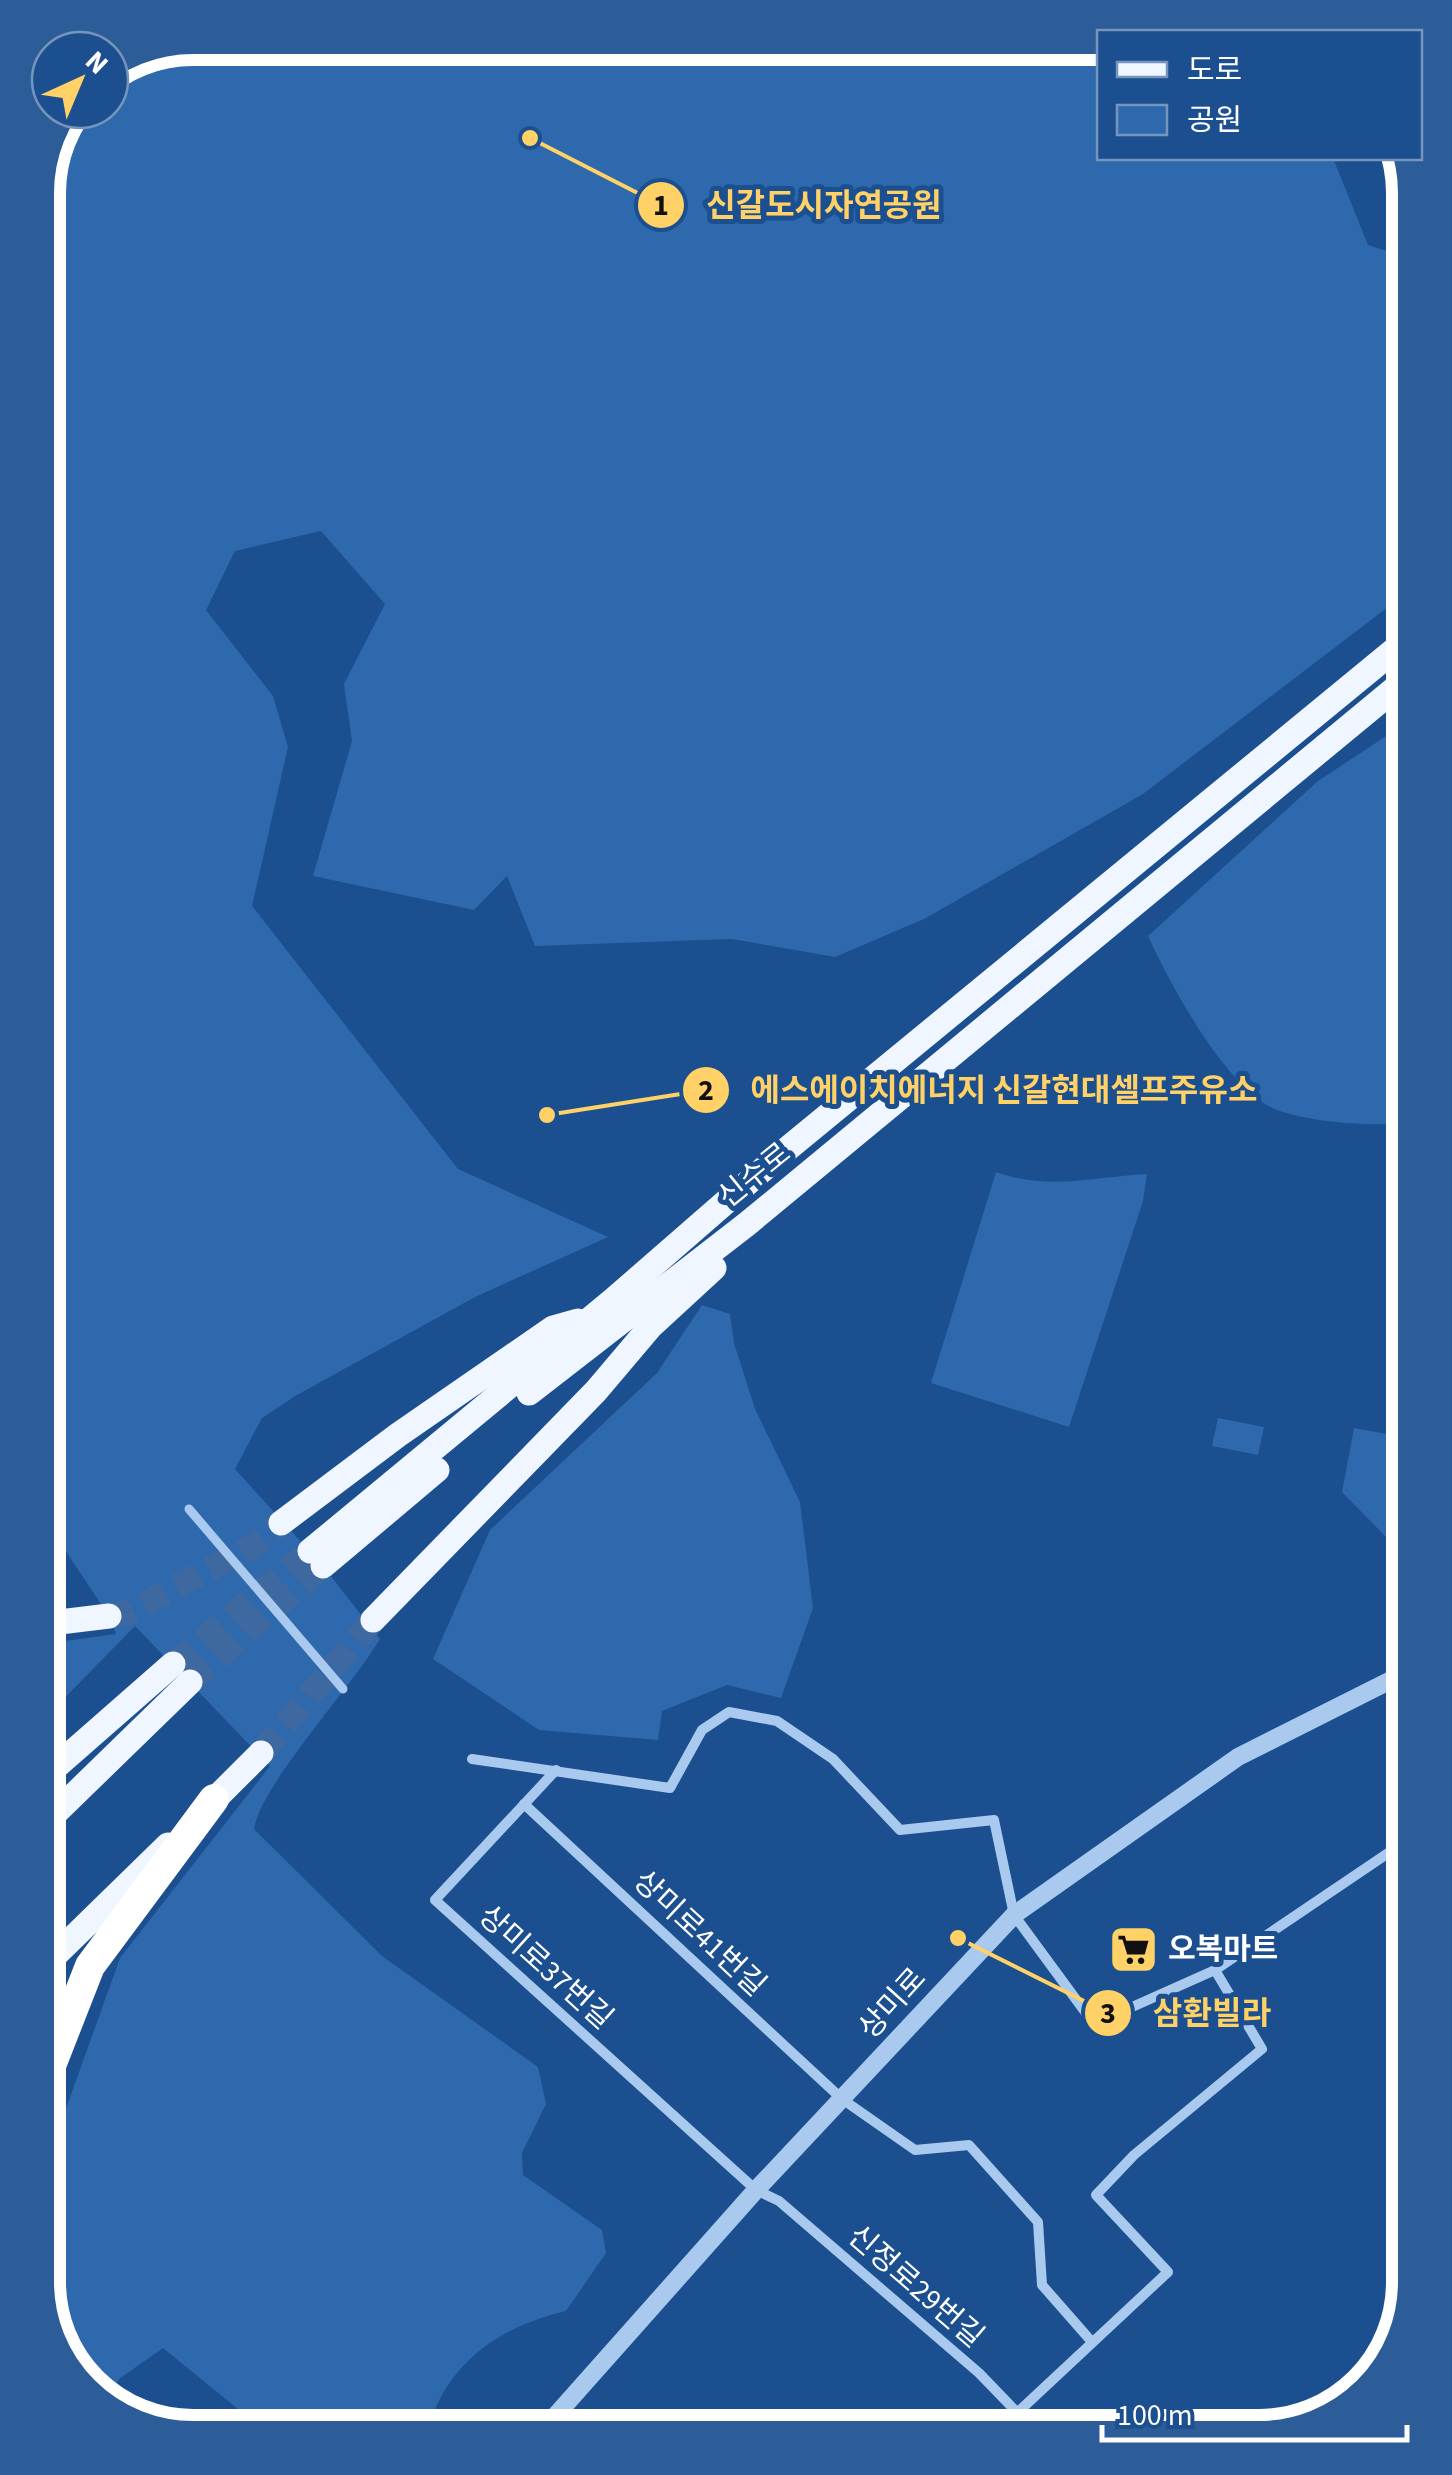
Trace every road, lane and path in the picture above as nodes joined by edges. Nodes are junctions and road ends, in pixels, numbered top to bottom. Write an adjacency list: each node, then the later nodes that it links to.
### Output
1 (1392, 637): 4 (main road, 신수로)
2 (1392, 692): 3 (main road, 신수로)
3 (746, 1224): 4 (main road, 신수로); 8 (main road)
4 (593, 1317): 6 (main road)
5 (189, 1510): 11 (street, bridge)
6 (281, 1523)
7 (109, 1616): 9 (main road)
8 (373, 1620)
9 (60, 1622)
10 (1392, 1680): 20 (street, 상미로)
11 (343, 1689)
12 (262, 1753): 16 (main road)
13 (472, 1758): 15 (street)
14 (60, 1764): 18 (main road)
15 (556, 1770): 17 (street, 상미로37번길); 20 (street)
16 (214, 1799): 21 (main road); 23 (highway)
17 (524, 1804): 24 (street, 상미로41번길); 25 (street, 상미로37번길)
18 (60, 1805)
19 (1392, 1851): 22 (street)
20 (1014, 1914): 22 (street); 24 (street, 상미로)
21 (60, 1950)
22 (1215, 1970): 26 (street)
23 (60, 2041)
24 (842, 2099): 25 (street, 상미로); 26 (street, 상미로41번길)
25 (756, 2190): 27 (street, 신정로29번길); 28 (street, 상미로)
26 (1092, 2342): 27 (street)
27 (1017, 2413)
28 (556, 2415)

